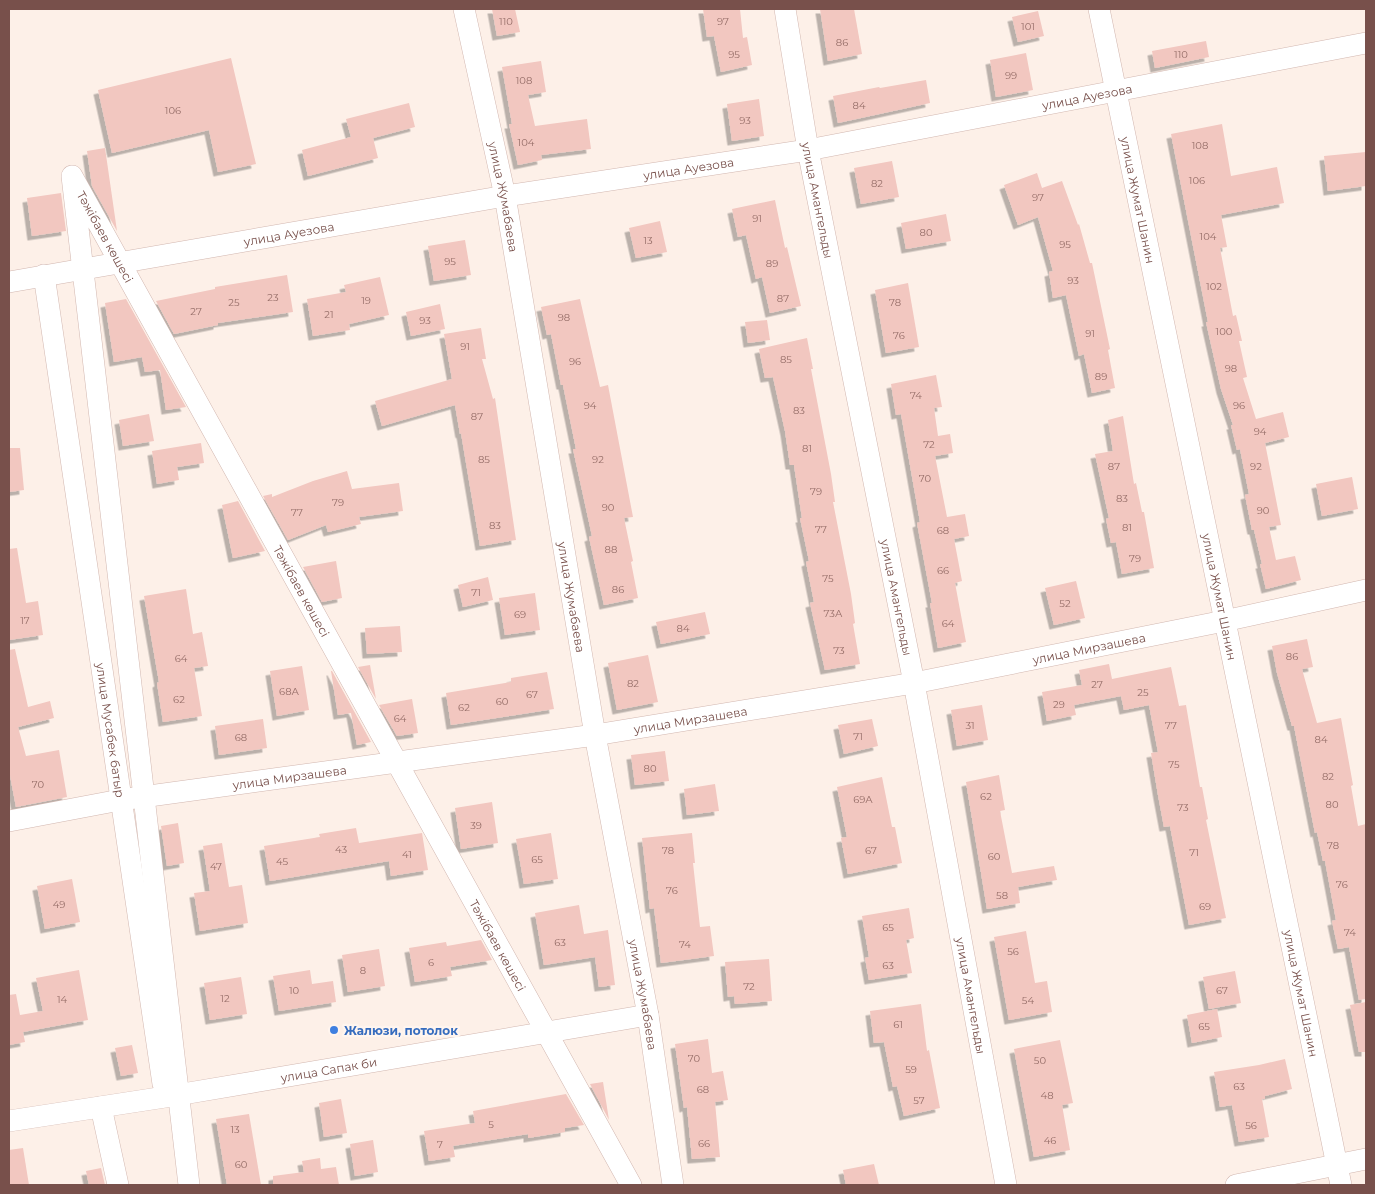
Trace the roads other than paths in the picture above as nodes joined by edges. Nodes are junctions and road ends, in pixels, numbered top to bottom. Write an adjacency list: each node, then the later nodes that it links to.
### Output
1 (464, 9): 7 (street, улица Жумабаева)
2 (785, 9): 6 (street, улица Амангельды)
3 (1099, 9): 5 (street, улица Жумат Шанин)
4 (1366, 43): 5 (street, улица Ауезова)
5 (1116, 92): 6 (street, улица Ауезова); 11 (street, улица Жумат Шанин)
6 (808, 150): 7 (street, улица Ауезова); 12 (street, улица Амангельды)
7 (505, 196): 8 (street, улица Ауезова); 13 (street, улица Жумабаева)
8 (44, 275): 9 (street, улица Ауезова); 14 (street, улица Мусабек батыр)
9 (9, 282)
10 (1366, 590): 11 (street, улица Мирзашева)
11 (1224, 621): 12 (street, улица Мирзашева); 21 (street, улица Жумат Шанин)
12 (914, 684): 13 (street, улица Мирзашева); 27 (street, улица Амангельды)
13 (595, 735): 14 (street, улица Мирзашева); 16 (street, улица Жумабаева)
14 (120, 800): 15 (street, улица Мирзашева); 17 (street, улица Мусабек батыр)
15 (9, 821)
16 (648, 1015): 17 (street, улица Сапак би); 26 (street, улица Жумабаева)
17 (165, 1097): 18 (street, улица Сапак би); 23 (street, улица Мусабек батыр)
18 (101, 1107): 19 (street, улица Сапак би); 22 (street)
19 (9, 1121)
20 (1366, 1159): 21 (street)
21 (1339, 1175): 28 (street)
22 (118, 1185)
23 (180, 1185)
24 (189, 1185): 25 (street, Тәжібаев көшесі)
25 (631, 1185)
26 (673, 1185)
27 (1006, 1185)
28 (1236, 1185)

